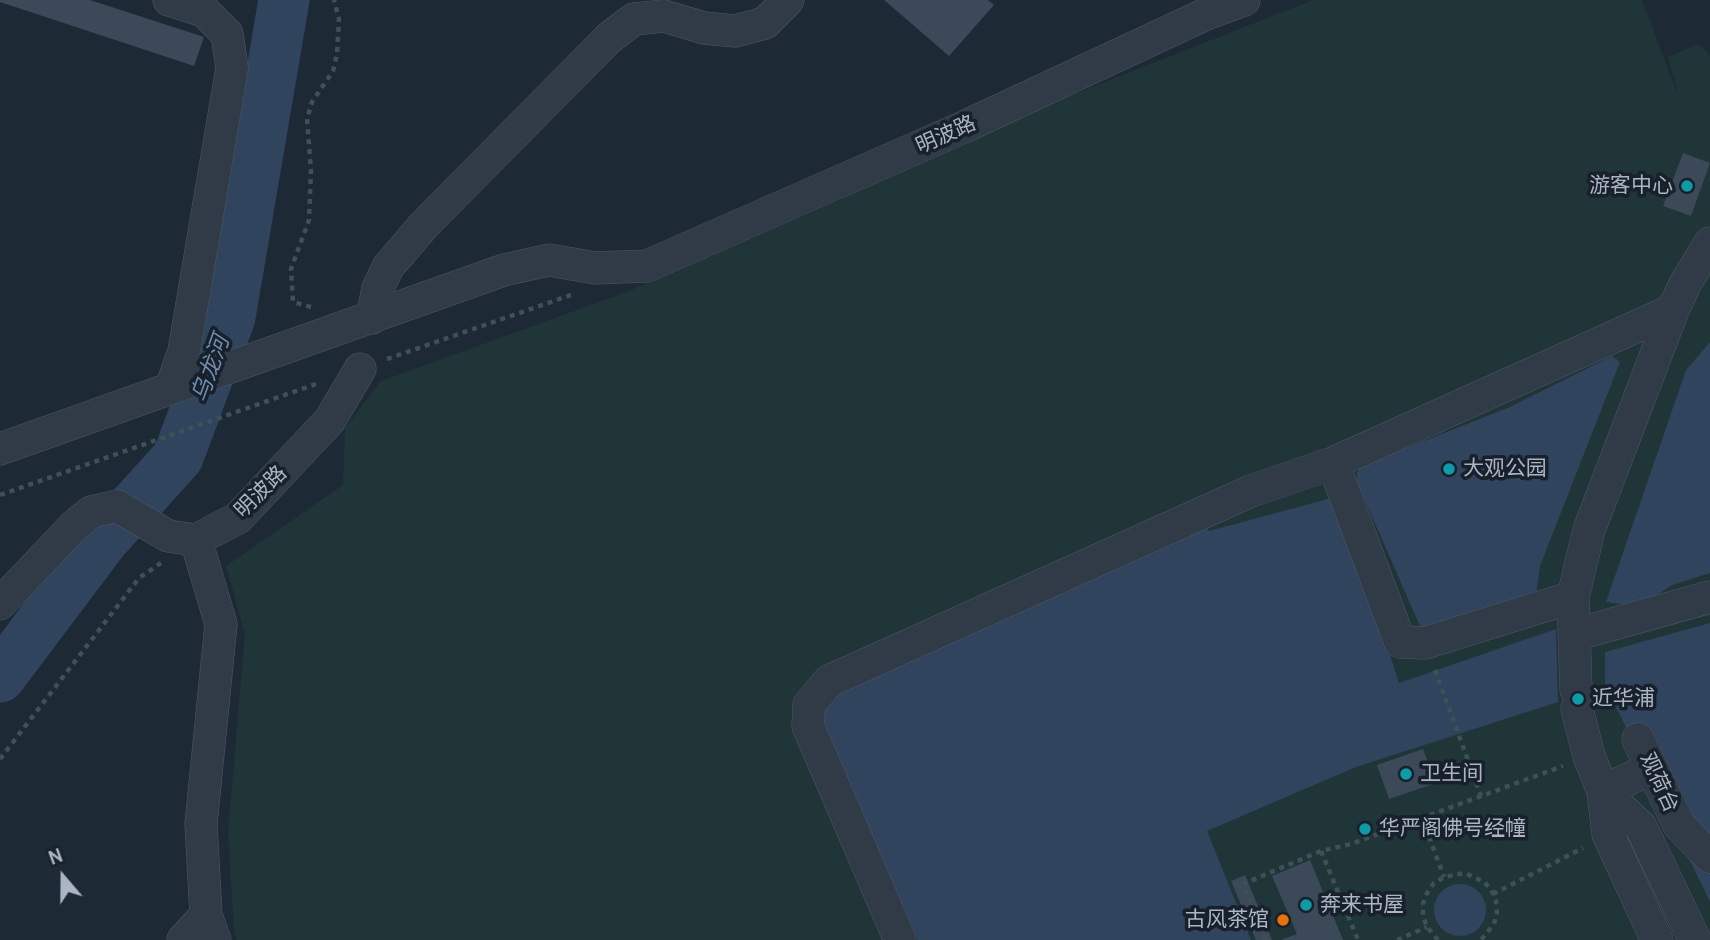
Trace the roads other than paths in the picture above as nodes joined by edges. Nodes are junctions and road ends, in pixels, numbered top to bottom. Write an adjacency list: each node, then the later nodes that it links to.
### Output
1 (169, 0): 8 (street)
2 (788, 0): 6 (street)
3 (1244, 0): 6 (street, 明波路)
4 (1710, 243): 5 (street)
5 (1689, 292): 10 (street); 12 (street)
6 (372, 318): 8 (street)
7 (360, 369): 11 (street, 明波路)
8 (175, 387): 9 (street)
9 (0, 449)
10 (1332, 463): 12 (street); 22 (street)
11 (182, 538): 14 (street); 20 (street)
12 (1573, 597): 15 (street)
13 (1710, 597): 15 (street)
14 (0, 604)
15 (1574, 640): 18 (street)
16 (1638, 739): 17 (street, 观荷台)
17 (1652, 768): 18 (street); 19 (street, 观荷台)
18 (1603, 791): 23 (street); 24 (street)
19 (1710, 857)
20 (210, 928): 21 (street)
21 (183, 940)
22 (900, 940)
23 (1657, 940)
24 (1695, 940)

